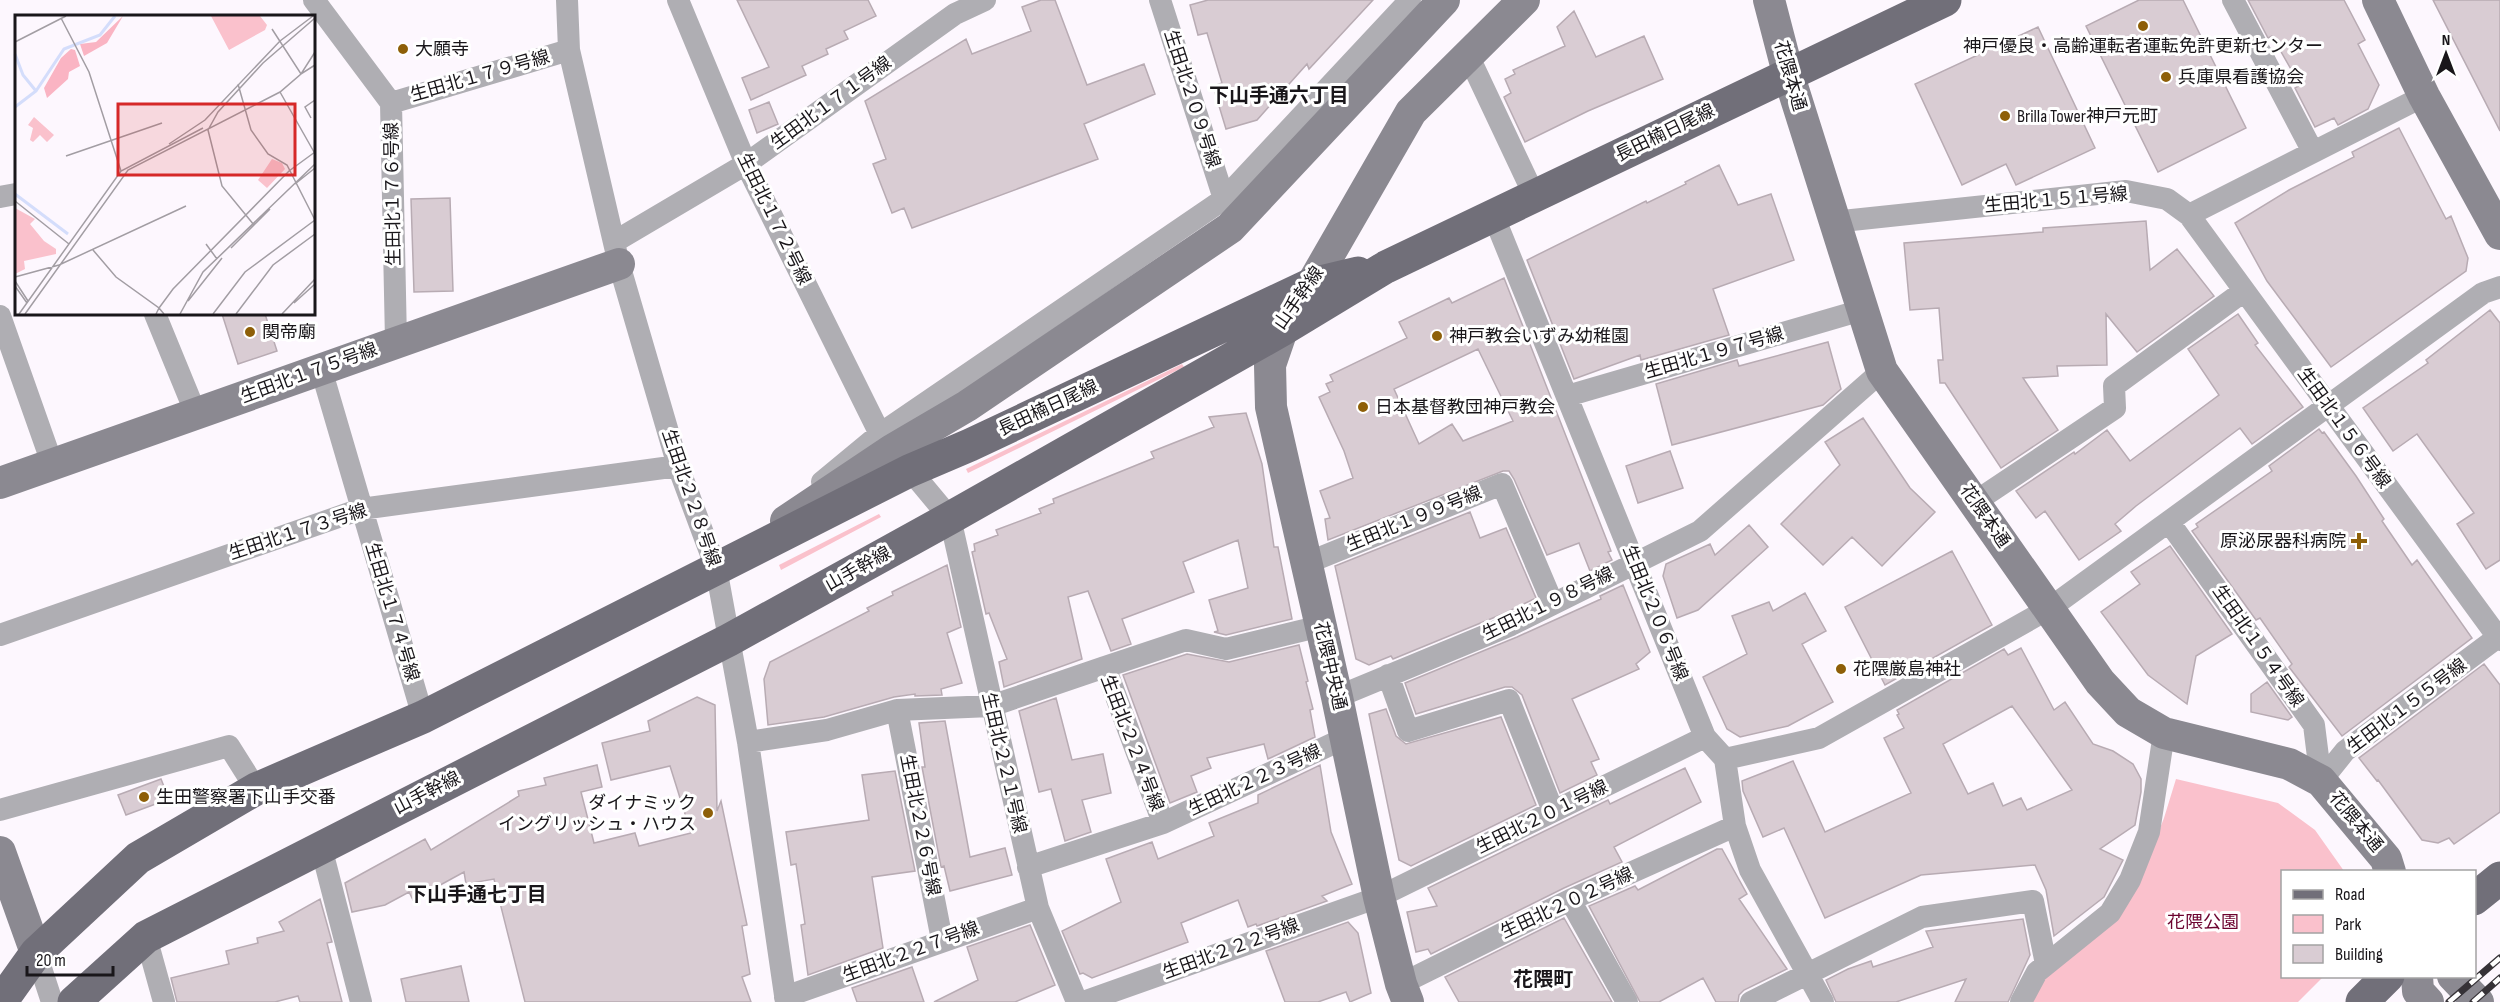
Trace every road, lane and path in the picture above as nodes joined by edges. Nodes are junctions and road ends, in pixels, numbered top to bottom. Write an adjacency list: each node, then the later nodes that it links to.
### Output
1 (314, 0): 17 (street, 生田北１７６号線)
2 (567, 0): 13 (street, 生田北２２８号線)
3 (678, 0): 19 (street, 生田北１７２号線)
4 (985, 0): 19 (street, 生田北１７１号線)
5 (1160, 0): 23 (street, 生田北２０９号線)
6 (1410, 0): 23 (street)
7 (1444, 0): 43 (street)
8 (1524, 0): 14 (street, 山手幹線)
9 (1769, 0): 15 (street, 花隈本通)
10 (1945, 0): 15 (main road, 長田楠日尾線)
11 (2233, 0): 18 (street)
12 (2378, 0): 16 (street)
13 (569, 50): 17 (street, 生田北１７９号線); 28 (street, 生田北２２８号線)
14 (1468, 56): 22 (street); 30 (street, 山手幹線)
15 (1788, 73): 22 (main road, 長田楠日尾線); 26 (street, 花隈本通)
16 (2424, 96): 18 (street); 27 (street)
17 (391, 103): 37 (street, 生田北１７６号線)
18 (2313, 152): 24 (street)
19 (746, 164): 28 (street, 生田北１７１号線); 43 (street, 生田北１７２号線)
20 (15, 194): 21 (street)
21 (0, 197)
22 (1535, 197): 25 (main road, 長田楠日尾線)
23 (1224, 199): 43 (street)
24 (2189, 215): 26 (street, 生田北１５１号線); 32 (street, 生田北１５６号線)
25 (1494, 217): 29 (main road, 長田楠日尾線); 40 (street, 生田北２０６号線)
26 (1833, 222): 33 (street, 花隈本通)
27 (2500, 234)
28 (616, 253): 37 (street, 生田北１７５号線); 45 (street, 生田北２２８号線)
29 (1386, 267): 30 (main road, 長田楠日尾線); 36 (main road, 長田楠日尾線)
30 (1312, 284): 36 (street, 山手幹線); 43 (main road, 長田楠日尾線)
31 (2500, 287): 41 (street)
32 (2244, 291): 41 (street, 生田北１５６号線); 47 (street)
33 (1862, 310): 39 (street, 花隈本通); 40 (street, 生田北１９７号線)
34 (155, 315): 42 (street)
35 (0, 316): 44 (street)
36 (1282, 330): 49 (main road, 山手幹線); 51 (street, 花隈中央通)
37 (396, 341): 38 (street, 生田北１７５号線)
38 (321, 369): 42 (street, 生田北１７５号線); 48 (street, 生田北１７４号線)
39 (1882, 371): 47 (street, 花隈本通); 52 (street, 生田北１９８号線)
40 (1567, 396): 52 (street, 生田北２０６号線)
41 (2327, 405): 50 (street); 58 (street, 生田北１５６号線)
42 (196, 414): 44 (street, 生田北１７５号線)
43 (894, 451): 49 (street, 生田北１７２号線); 53 (main road, 長田楠日尾線); 53 (street)
44 (53, 466): 46 (street, 生田北１７５号線)
45 (678, 466): 48 (street, 生田北１７３号線); 53 (street, 生田北２２８号線)
46 (0, 483)
47 (1975, 502): 55 (street, 花隈本通)
48 (361, 509): 57 (street, 生田北１７３号線); 65 (street, 生田北１７４号線)
49 (950, 518): 59 (main road, 山手幹線); 63 (street, 生田北２２１号線)
50 (2169, 522): 55 (street); 71 (street, 生田北１５４号線)
51 (1307, 563): 54 (street, 生田北１９９号線); 56 (street, 花隈中央通)
52 (1635, 563): 54 (street, 生田北１９８号線); 67 (street, 生田北２０６号線)
53 (716, 568): 59 (street, 生田北２２８号線); 65 (main road)
54 (1553, 604): 61 (street, 生田北１９８号線)
55 (2050, 608): 66 (street, 花隈本通); 70 (street)
56 (1321, 626): 60 (street); 62 (street, 花隈中央通)
57 (0, 635)
58 (2499, 638): 71 (street, 生田北１５５号線)
59 (729, 640): 69 (street, 生田北２２８号線); 77 (main road, 山手幹線)
60 (1105, 667): 63 (street, 生田北２２４号線); 75 (street, 生田北２２４号線)
61 (1388, 675): 62 (street, 生田北１９８号線); 74 (street)
62 (1337, 697): 68 (street, 花隈中央通)
63 (991, 706): 64 (street, 生田北２２４号線); 79 (street, 生田北２２１号線)
64 (897, 710): 69 (street, 生田北２２４号線); 87 (street, 生田北２２６号線)
65 (423, 717): 72 (main road)
66 (2164, 733): 71 (street, 花隈本通); 89 (street)
67 (1705, 737): 70 (street, 生田北２０６号線); 74 (street, 生田北２０１号線)
68 (1345, 738): 75 (street, 生田北２２３号線); 82 (street, 花隈中央通)
69 (748, 742): 95 (street, 生田北２２８号線)
70 (1725, 759): 76 (street)
71 (2320, 781): 80 (street, 花隈本通)
72 (256, 789): 73 (street); 88 (main road)
73 (0, 810)
74 (1553, 812): 82 (street, 生田北２０１号線)
75 (1163, 823): 79 (street, 生田北２２３号線)
76 (1735, 826): 84 (street, 生田北２０２号線); 90 (street)
77 (321, 847): 86 (main road, 山手幹線); 100 (street)
78 (0, 852): 88 (street)
79 (1028, 867): 85 (street, 生田北２２１号線)
80 (2389, 870)
81 (2500, 878): 83 (main road)
82 (1379, 897): 94 (street, 花隈中央通); 102 (street, 生田北２２２号線)
83 (2476, 898)
84 (1570, 900): 94 (street, 生田北２０２号線); 103 (street)
85 (1038, 908): 87 (street, 生田北２２７号線); 101 (street, 生田北２２１号線)
86 (146, 937): 98 (main road, 山手幹線); 99 (street)
87 (942, 940): 95 (street, 生田北２２７号線)
88 (36, 953): 96 (main road); 97 (street)
89 (2046, 964): 90 (street); 106 (street)
90 (1806, 973): 104 (street); 105 (street)
91 (2386, 978): 107 (main road)
92 (2417, 978): 108 (street)
93 (2455, 978): 109 (street)
94 (1404, 993)
95 (786, 1000)
96 (1, 1002)
97 (52, 1002)
98 (74, 1002)
99 (164, 1002)
100 (361, 1002)
101 (1077, 1002)
102 (1083, 1002)
103 (1627, 1002)
104 (1751, 1002)
105 (1823, 1002)
106 (2021, 1002)
107 (2362, 1002)
108 (2428, 1002)
109 (2478, 1002)

